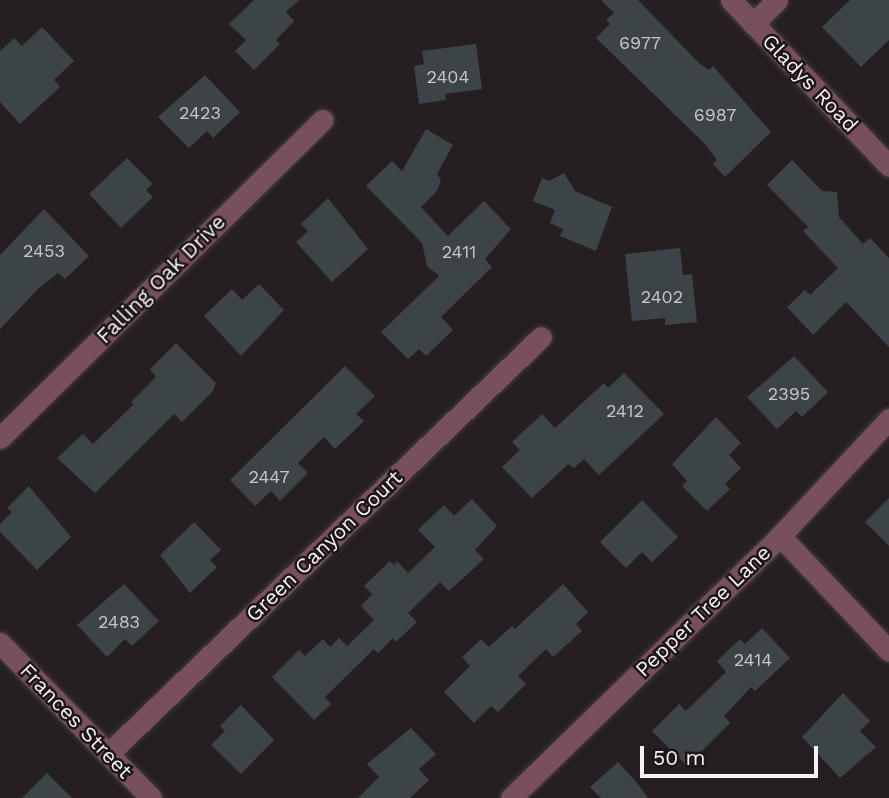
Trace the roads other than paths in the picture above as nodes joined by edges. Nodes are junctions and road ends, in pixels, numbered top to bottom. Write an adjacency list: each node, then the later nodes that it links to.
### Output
1 (731, 0): 3 (street, Gladys Road)
2 (777, 0): 3 (street)
3 (753, 24): 5 (street, Gladys Road)
4 (323, 120): 8 (street, Falling Oak Drive)
5 (889, 166)
6 (541, 337): 12 (street, Green Canyon Court)
7 (889, 419): 9 (street, Pepper Tree Lane)
8 (0, 438)
9 (780, 536): 11 (street); 14 (street, Pepper Tree Lane)
10 (0, 643): 12 (street, Frances Street)
11 (889, 651)
12 (108, 754): 13 (street, Frances Street)
13 (151, 798)
14 (511, 798)

